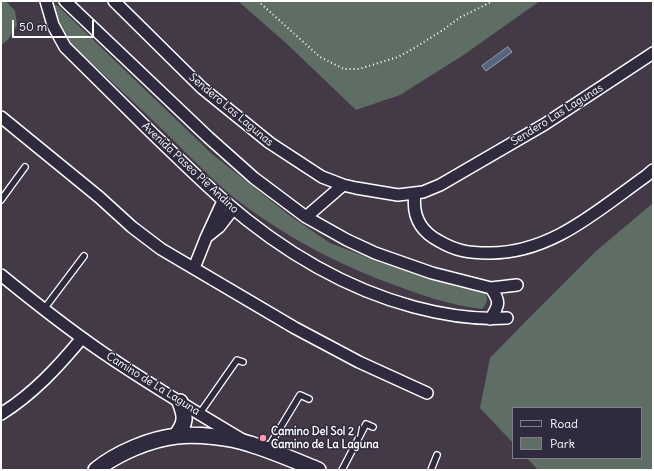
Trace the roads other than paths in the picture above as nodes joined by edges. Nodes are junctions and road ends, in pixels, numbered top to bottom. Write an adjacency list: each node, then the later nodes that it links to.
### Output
1 (46, 1): 11 (street, Avenida Paseo Pie Andino)
2 (65, 1): 13 (street)
3 (114, 1): 8 (street, Sendero Las Lagunas)
4 (653, 53): 9 (street, Sendero Las Lagunas)
5 (2, 117): 16 (street)
6 (25, 167): 10 (lane)
7 (653, 170): 9 (street)
8 (343, 185): 9 (street, Sendero Las Lagunas); 13 (street)
9 (414, 194)
10 (1, 200)
11 (223, 201): 12 (street, Avenida Paseo Pie Andino); 14 (street)
12 (233, 209): 14 (street); 22 (street, Avenida Paseo Pie Andino)
13 (306, 217): 19 (street)
14 (206, 238): 16 (street)
15 (84, 256): 20 (lane)
16 (194, 268): 25 (street)
17 (1, 275): 20 (street, Camino de La Laguna)
18 (517, 285): 19 (street)
19 (491, 288): 22 (street)
20 (44, 310): 23 (street, Camino de La Laguna)
21 (507, 318): 22 (street, Avenida Paseo Pie Andino)
22 (490, 319)
23 (82, 338): 27 (street, Camino de La Laguna); 29 (street)
24 (243, 362): 28 (lane)
25 (427, 393)
26 (309, 399): 33 (lane)
27 (180, 402): 28 (street, Camino de La Laguna); 31 (street)
28 (200, 413): 32 (street, Camino de La Laguna)
29 (1, 414)
30 (374, 427): 37 (lane)
31 (176, 436): 32 (street); 35 (street)
32 (249, 443): 33 (street, Camino de La Laguna)
33 (267, 450): 36 (street, Camino de La Laguna)
34 (437, 455): 38 (lane)
35 (96, 470)
36 (318, 470)
37 (342, 470)
38 (431, 470)

